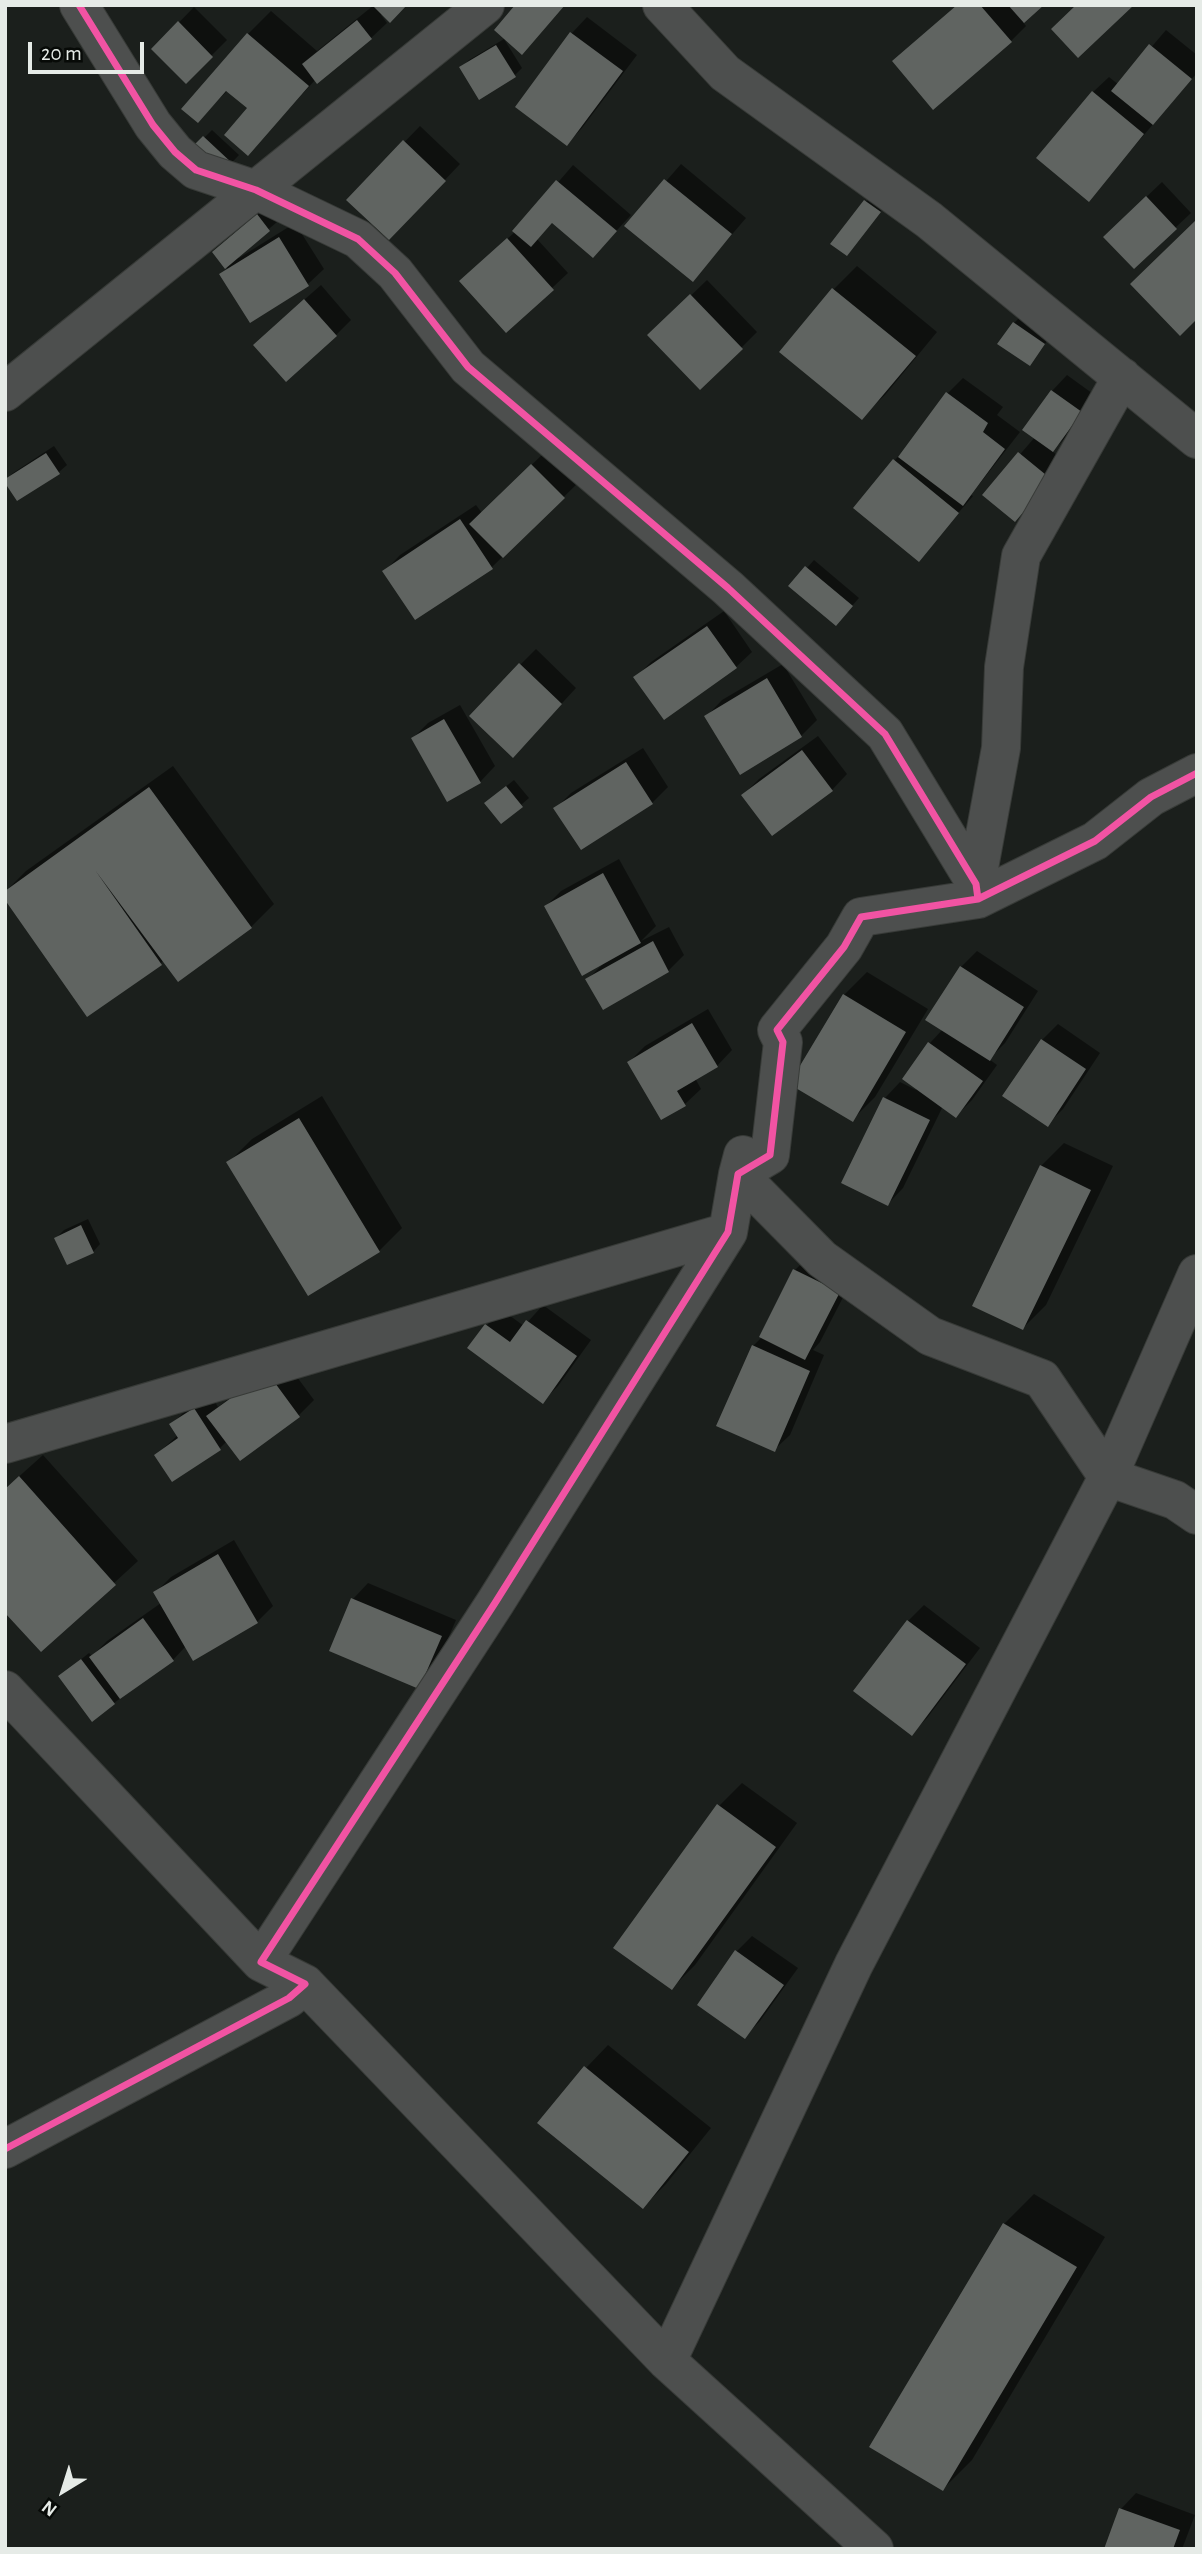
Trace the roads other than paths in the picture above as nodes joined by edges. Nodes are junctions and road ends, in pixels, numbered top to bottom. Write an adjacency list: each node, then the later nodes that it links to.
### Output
1 (79, 5): 4 (street)
2 (485, 5): 5 (street)
3 (662, 5): 7 (street)
4 (196, 170): 5 (street); 6 (street)
5 (256, 190): 6 (street); 11 (street)
6 (193, 241): 8 (street)
7 (1122, 377): 9 (street); 11 (street)
8 (5, 392)
9 (1197, 439)
10 (1197, 773): 11 (street)
11 (977, 891): 12 (street)
12 (738, 1174): 13 (street); 16 (street)
13 (727, 1232): 15 (street); 19 (street)
14 (1197, 1274): 16 (street)
15 (5, 1444)
16 (1108, 1477): 17 (street); 22 (street)
17 (1197, 1515)
18 (5, 1690): 19 (street)
19 (261, 1962): 20 (street)
20 (305, 1984): 21 (street); 22 (street)
21 (5, 2149)
22 (667, 2361): 23 (street)
23 (874, 2549)

